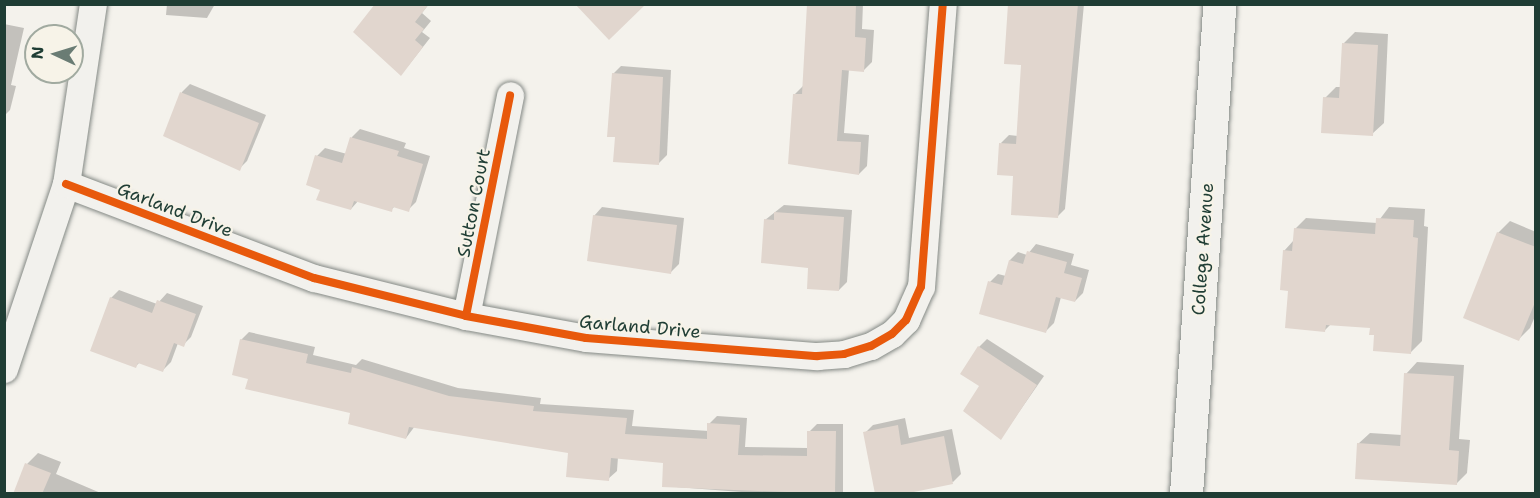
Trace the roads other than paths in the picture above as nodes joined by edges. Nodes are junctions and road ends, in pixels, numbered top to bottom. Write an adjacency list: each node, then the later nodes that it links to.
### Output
1 (93, 4): 5 (street)
2 (943, 4): 6 (street, Garland Drive)
3 (1220, 4): 9 (main road, College Avenue)
4 (510, 95): 6 (street, Sutton Court)
5 (66, 184): 6 (street, Garland Drive); 7 (street)
6 (466, 316)
7 (9, 344): 8 (street)
8 (4, 369)
9 (1186, 494)

